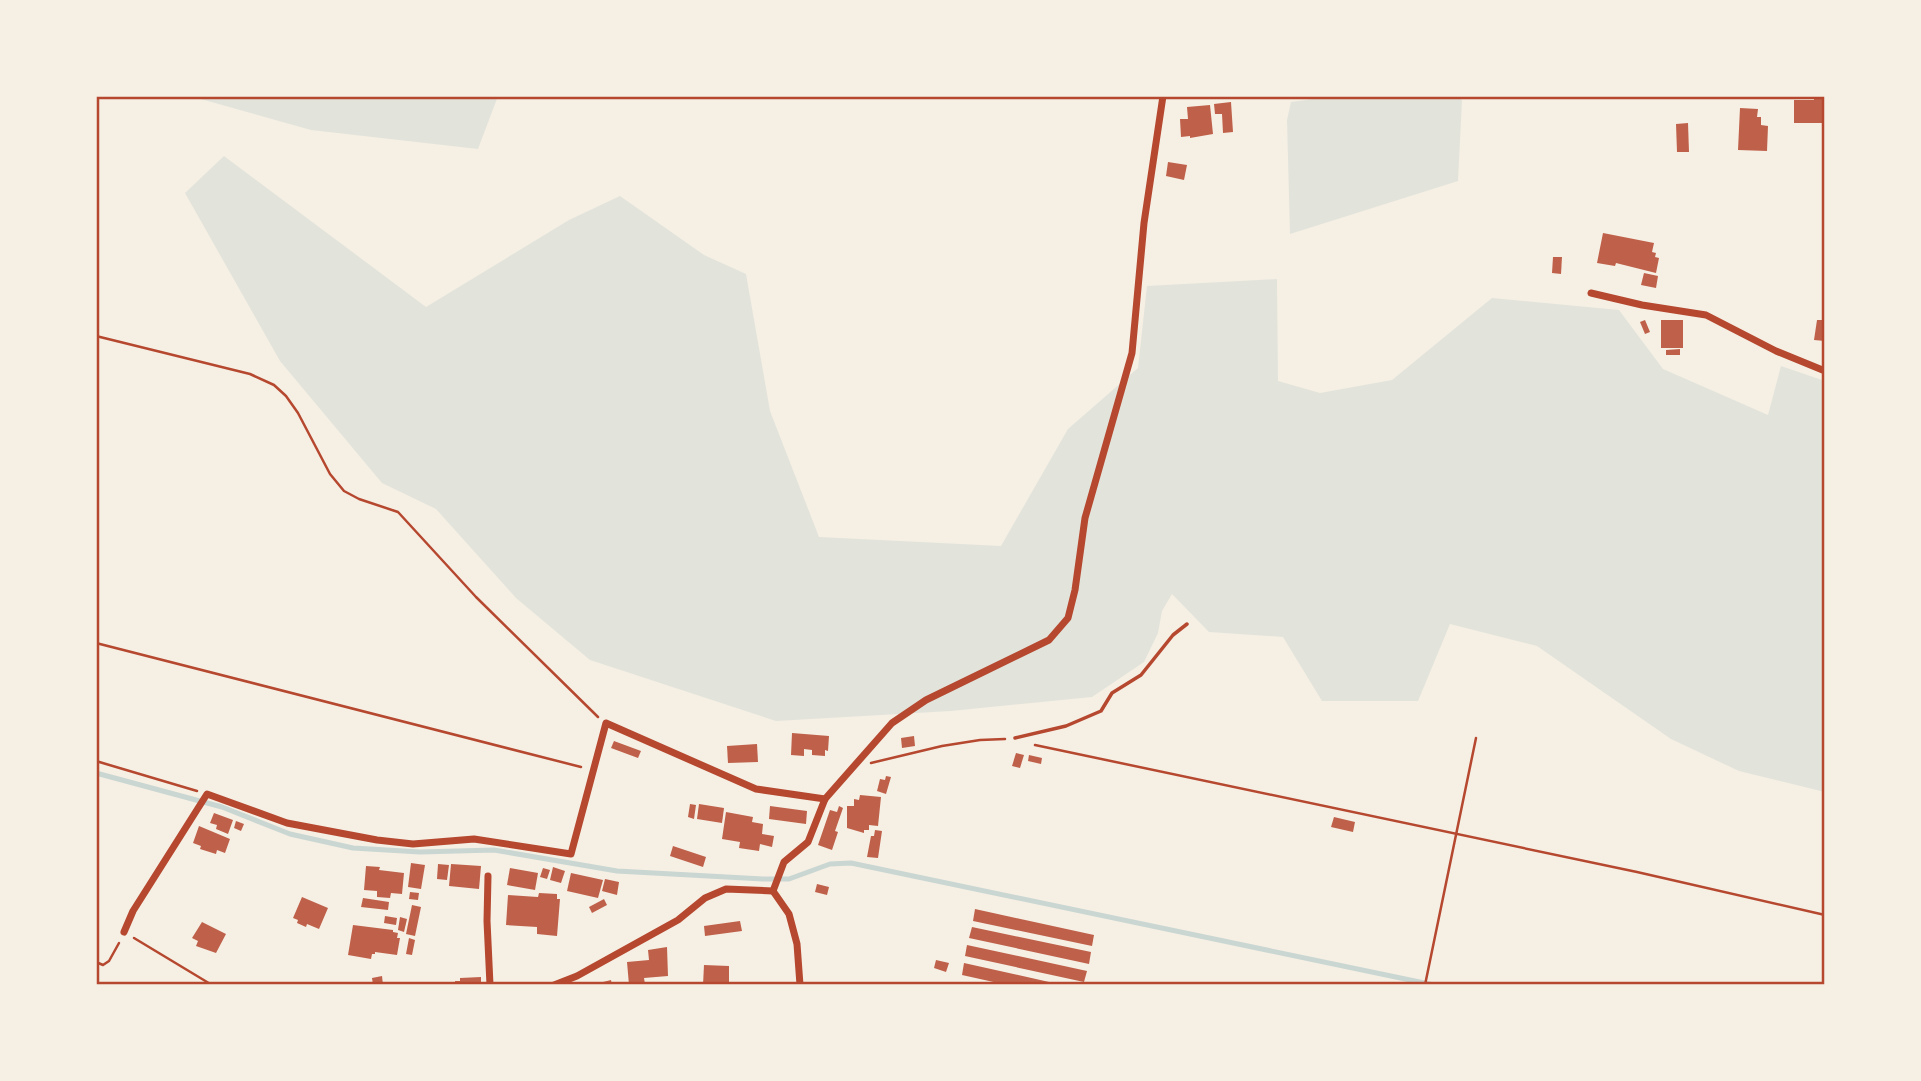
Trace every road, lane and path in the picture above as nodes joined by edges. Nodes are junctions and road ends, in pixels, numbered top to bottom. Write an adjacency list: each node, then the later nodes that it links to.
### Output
1 (1163, 96): 11 (street)
2 (1591, 293): 4 (street)
3 (96, 335): 7 (path)
4 (1825, 371)
5 (1187, 624): 8 (lane)
6 (96, 643): 12 (path)
7 (606, 723): 12 (street); 14 (street)
8 (1015, 738): 11 (path); 15 (path)
9 (1476, 738): 15 (path)
10 (96, 761): 13 (path)
11 (857, 763): 14 (street)
12 (593, 770): 13 (street)
13 (206, 794): 19 (street)
14 (825, 799): 17 (street)
15 (1456, 835): 18 (path); 25 (path)
16 (488, 876): 22 (street)
17 (773, 891): 23 (street); 24 (street)
18 (1825, 915)
19 (124, 932): 20 (path); 21 (path)
20 (96, 962)
21 (212, 985)
22 (490, 985)
23 (554, 985)
24 (800, 985)
25 (1425, 985)

